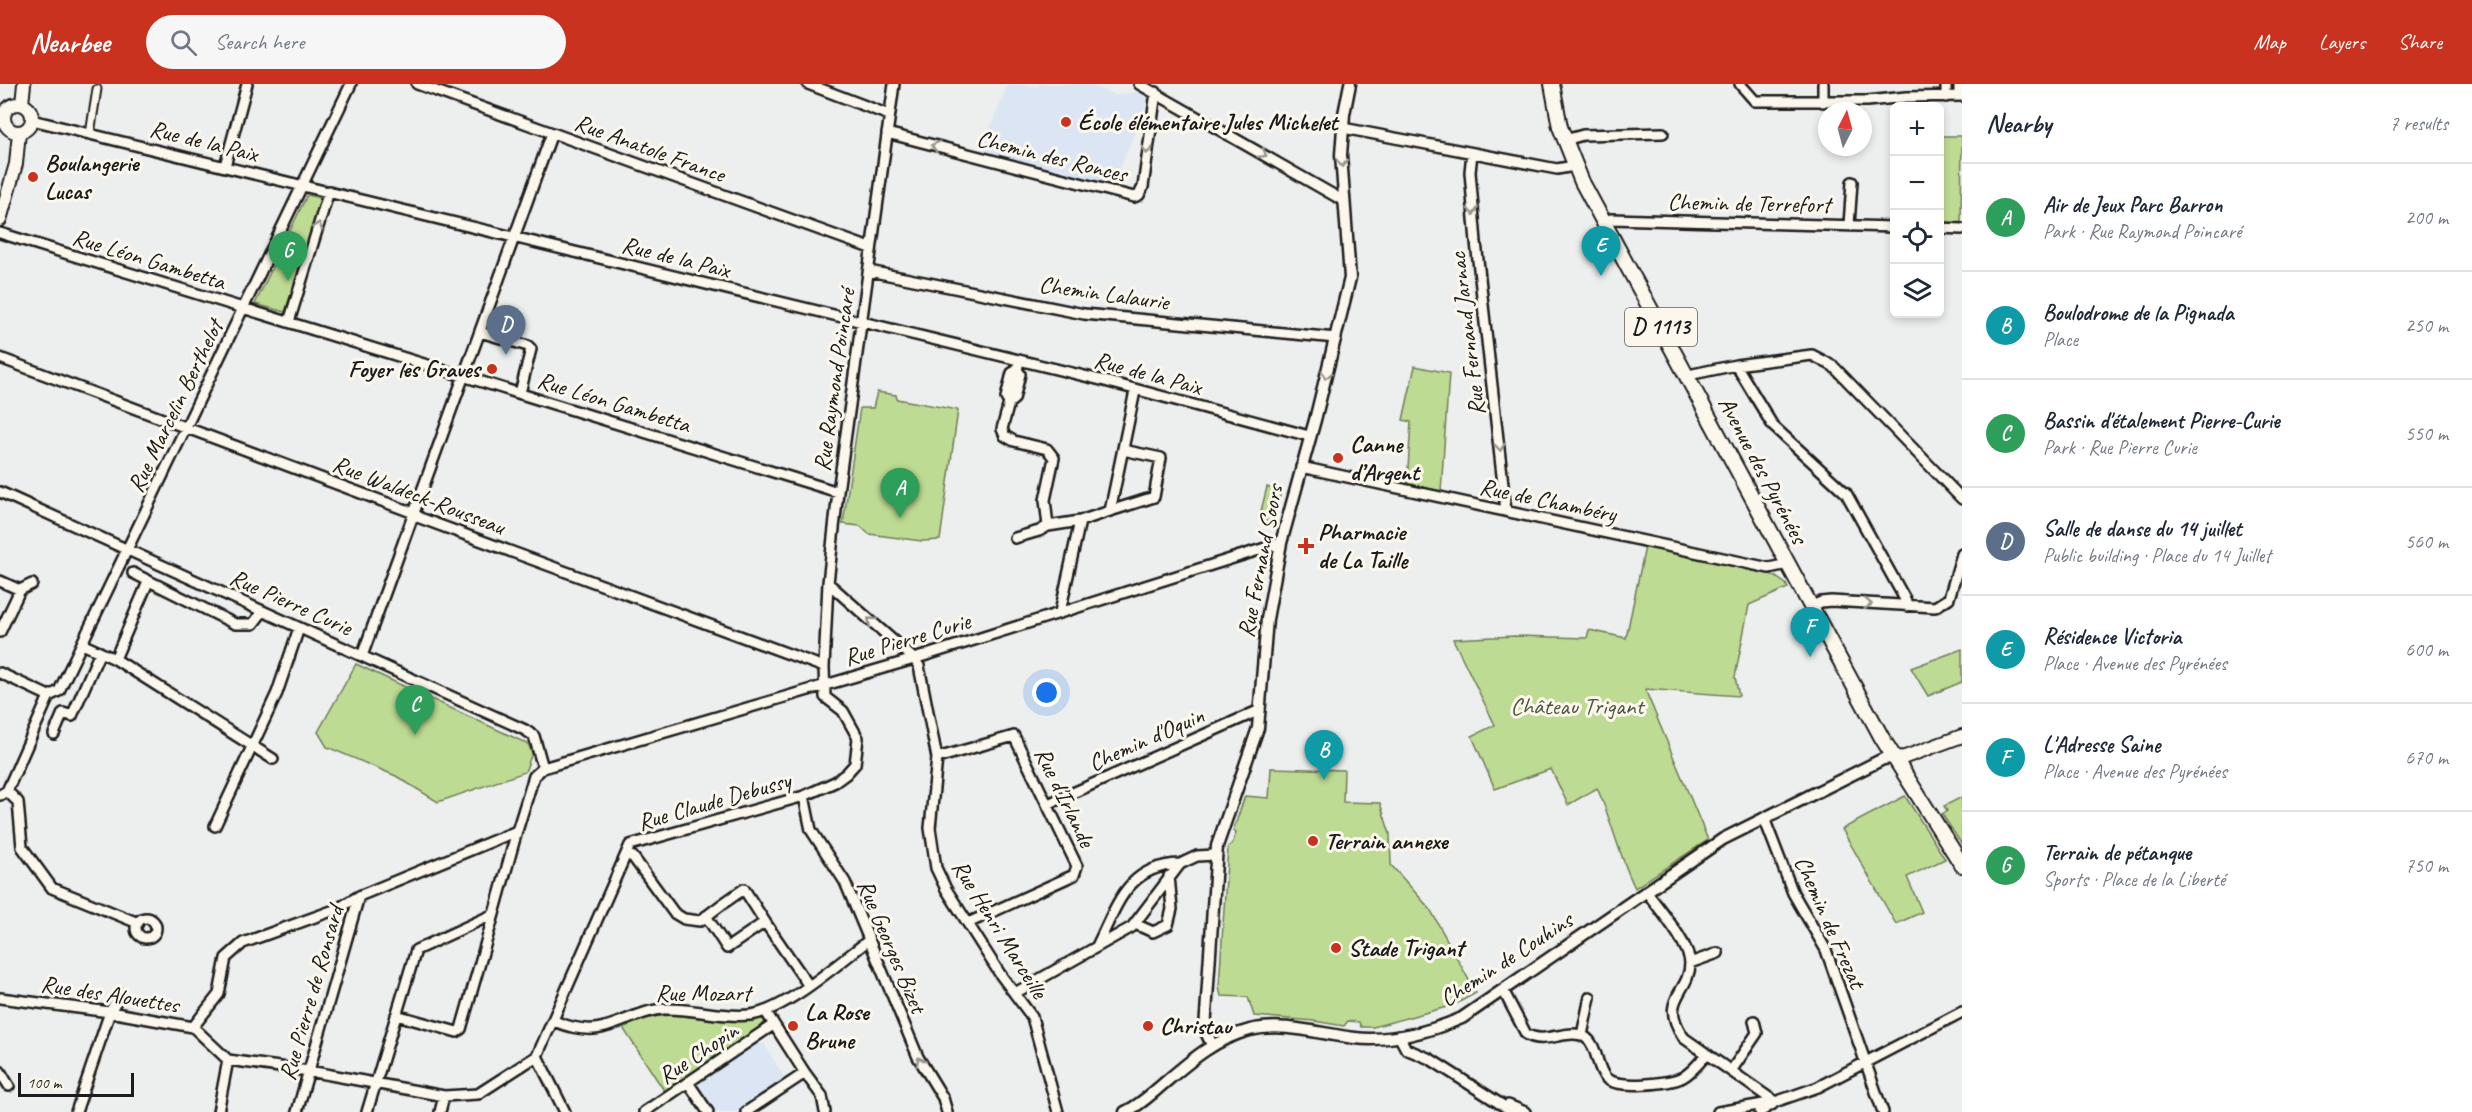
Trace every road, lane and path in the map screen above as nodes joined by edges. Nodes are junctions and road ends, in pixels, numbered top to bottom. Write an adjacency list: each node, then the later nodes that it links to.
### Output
1 (24, 84): 19 (main road)
2 (247, 84): 31 (street)
3 (351, 84): 34 (street, Rue Marcelin Berthelot)
4 (417, 84): 25 (street, Rue Anatole France)
5 (808, 84): 21 (street)
6 (894, 84): 21 (street, Rue Raymond Poincaré)
7 (1139, 84): 15 (street)
8 (1350, 84): 23 (street, Rue Fernand Soors)
9 (1552, 84): 29 (main road, Avenue des Pyrénées / D 1113)
10 (1740, 84): 18 (street)
11 (1823, 84): 18 (street)
12 (1946, 84): 16 (street)
13 (1959, 84): 17 (street)
14 (97, 89): 28 (street)
15 (1156, 92): 26 (street, Chemin des Ronces, one-way to 26); 36 (street, one-way to 36)
16 (1946, 96): 17 (street); 18 (street)
17 (1961, 96)
18 (1823, 102)
19 (22, 104): 20 (main road); 22 (main road)
20 (2, 114): 24 (main road)
21 (889, 115): 26 (street, Rue Raymond Poincaré)
22 (32, 120): 24 (main road); 28 (street, Rue de la Paix)
23 (1343, 128): 30 (street); 36 (street, Rue Fernand Soors, one-way to 36)
24 (19, 132): 37 (main road)
25 (552, 133): 44 (street); 45 (street, Rue Anatole France)
26 (887, 133): 45 (street, Rue Raymond Poincaré)
27 (1663, 133): 29 (street)
28 (90, 134): 31 (street, Rue de la Paix)
29 (1565, 140): 32 (main road, Avenue des Pyrénées / D 1113)
30 (1472, 153): 32 (street); 67 (street, Rue Fernand Jarnac, one-way to 67)
31 (225, 166): 34 (street, Rue de la Paix)
32 (1574, 166): 38 (main road, Avenue des Pyrénées / D 1113)
33 (1852, 182): 39 (street)
34 (303, 185): 35 (street, Rue de la Paix); 47 (street, Rue Marcelin Berthelot)
35 (329, 192): 44 (street, Rue de la Paix); 48 (street, one-way to 35)
36 (1344, 201): 51 (street, Rue Fernand Soors)
37 (0, 220)
38 (1604, 222): 39 (street, Chemin de Terrefort); 56 (main road, Avenue des Pyrénées / D 1113)
39 (1850, 225): 40 (street, Chemin de Terrefort)
40 (1890, 227)
41 (1944, 228): 42 (street)
42 (1962, 229)
43 (0, 233): 47 (street, Rue Léon Gambetta)
44 (515, 237): 49 (street, Rue de la Paix); 50 (street)
45 (870, 248): 46 (street, Rue Raymond Poincaré)
46 (869, 272): 49 (street, Rue Raymond Poincaré); 51 (street, Chemin Lalaurie)
47 (244, 309): 48 (street, Rue Léon Gambetta); 59 (street, Rue Marcelin Berthelot)
48 (289, 322): 55 (street, Rue Léon Gambetta)
49 (861, 323): 53 (street, Rue de la Paix); 64 (street, Rue Raymond Poincaré)
50 (480, 332): 55 (street); 58 (street)
51 (1336, 338): 60 (street, Rue Fernand Soors, one-way to 60)
52 (0, 358): 59 (street, Rue Waldeck-Rousseau)
53 (1018, 365): 57 (street, Rue de la Paix); 70 (street)
54 (1736, 365): 56 (street); 65 (street); 82 (street)
55 (464, 376): 58 (street, Rue Léon Gambetta); 68 (street)
56 (1687, 377): 75 (main road, Avenue des Pyrénées / D 1113)
57 (1135, 391): 60 (street, Rue de la Paix); 61 (street)
58 (520, 393): 64 (street, Rue Léon Gambetta)
59 (185, 429): 68 (street, Rue Waldeck-Rousseau); 73 (street, Rue Marcelin Berthelot)
60 (1309, 436): 62 (street, Rue Fernand Soors)
61 (1123, 450): 66 (street); 66 (street)
62 (1300, 467): 67 (street, Rue de Chambéry); 72 (street, Rue Fernand Soors)
63 (0, 492): 73 (street, Rue Pierre Curie)
64 (838, 492): 79 (street, Rue Raymond Poincaré)
65 (1962, 499)
66 (1110, 511): 69 (street)
67 (1506, 511): 75 (street, Rue de Chambéry)
68 (414, 513): 90 (street); 93 (street, Rue Waldeck-Rousseau)
69 (1080, 521): 70 (street); 85 (street)
70 (1048, 526): 71 (street)
71 (1015, 538)
72 (1281, 543): 85 (street, Rue Pierre Curie); 97 (street, Rue Fernand Soors)
73 (127, 550): 84 (street, Rue Pierre Curie); 88 (street, Rue Marcelin Berthelot)
74 (1962, 554): 82 (street)
75 (1788, 564): 83 (main road, Avenue des Pyrénées / D 1113)
76 (133, 573): 78 (street)
77 (0, 581): 81 (street)
78 (148, 582): 84 (street); 91 (street)
79 (828, 583): 92 (street, one-way to 79); 93 (street, Rue Raymond Poincaré)
80 (32, 584): 81 (street)
81 (20, 590): 87 (street)
82 (1906, 606): 83 (street, one-way to 82)
83 (1811, 607): 102 (main road, Avenue des Pyrénées / D 1113)
84 (263, 611): 86 (street, Rue Pierre Curie)
85 (1060, 612): 92 (street, Rue Pierre Curie)
86 (299, 628): 90 (street, Rue Pierre Curie); 100 (street)
87 (0, 632)
88 (82, 644): 89 (street); 96 (street, Rue Marcelin Berthelot)
89 (100, 652): 91 (street); 98 (street)
90 (362, 656): 104 (street, Rue Pierre Curie)
91 (115, 659): 100 (street)
92 (914, 659): 95 (street, Rue Pierre Curie); 101 (street, Rue Henri Marceille)
93 (824, 667): 95 (street, Rue Raymond Poincaré)
94 (0, 673): 96 (street)
95 (824, 684): 104 (street, Rue Pierre Curie); 106 (street, Rue Claude Debussy)
96 (49, 696): 105 (street, Rue Marcelin Berthelot)
97 (1260, 710): 107 (street, Chemin d'Oquin); 112 (street, Rue Fernand Soors)
98 (54, 734)
99 (1962, 736): 102 (main road)
100 (253, 747): 103 (street); 109 (street)
101 (937, 758): 107 (street, Rue d'Irlande); 122 (street, Rue Henri Marceille)
102 (1894, 758): 108 (street, Chemin de Couhins); 114 (main road, Avenue des Pyrénées / D 1113)
103 (273, 759)
104 (543, 768): 110 (street, Rue Pierre Curie)
105 (3, 793): 121 (street)
106 (804, 796): 111 (street, Rue Claude Debussy); 124 (street, Rue Georges Bizet)
107 (1048, 804): 122 (street, Rue d'Irlande)
108 (1764, 818): 116 (street, Chemin de Couhins); 148 (street, Chemin de Frezat)
109 (215, 826)
110 (517, 831): 117 (street, Rue Pierre de Ronsard); 118 (street)
111 (626, 854): 119 (street); 138 (street, Rue Claude Debussy)
112 (1215, 855): 113 (street); 144 (street, Rue Fernand Soors)
113 (1180, 864): 115 (street); 125 (street)
114 (1962, 865)
115 (1169, 876): 123 (street); 123 (street)
116 (1646, 891): 127 (street); 129 (street, Chemin de Couhins)
117 (359, 896): 141 (street); 150 (street, Rue Pierre de Ronsard)
118 (494, 914): 137 (street); 137 (street)
119 (706, 916): 120 (street); 120 (street)
120 (765, 922): 128 (street)
121 (138, 923)
122 (968, 923): 130 (street, Rue Henri Marceille)
123 (1135, 924): 125 (street)
124 (869, 940): 128 (street, Rue Mozart); 169 (street, Rue Georges Bizet, one-way to 124)
125 (1097, 946): 130 (street)
126 (1718, 953): 127 (street)
127 (1690, 963): 145 (street)
128 (809, 986): 135 (street, Rue Mozart)
129 (1503, 990): 142 (street); 143 (street, Chemin de Couhins)
130 (1016, 993): 170 (street, Rue Henri Marceille)
131 (120, 994): 134 (street)
132 (1590, 997): 142 (street)
133 (0, 998): 134 (street, Rue des Alouettes)
134 (110, 1012): 141 (street, Rue des Alouettes); 159 (street)
135 (766, 1012): 138 (street, Rue Mozart); 140 (street)
136 (1962, 1012): 148 (street)
137 (396, 1015): 153 (street)
138 (554, 1021): 146 (street, Rue Claude Debussy)
139 (1754, 1021): 151 (street)
140 (773, 1025): 152 (street); 154 (street, Rue Chopin)
141 (193, 1026): 147 (street, Rue des Alouettes)
142 (1582, 1035): 145 (street)
143 (1399, 1036): 144 (street, Chemin de Couhins); 157 (street)
144 (1212, 1045): 171 (street, Chemin de Couhins)
145 (1706, 1055): 151 (street)
146 (537, 1056): 156 (street); 164 (street)
147 (228, 1060): 150 (street); 160 (street)
148 (1867, 1063): 158 (street); 176 (street, Chemin de Frezat)
149 (0, 1071): 155 (street)
150 (309, 1071): 153 (street); 161 (street, Rue Pierre de Ronsard)
151 (1731, 1071): 158 (street)
152 (805, 1073): 167 (street); 168 (street)
153 (375, 1083): 156 (street); 162 (street)
154 (689, 1083): 165 (street, Rue Chopin); 166 (street)
155 (9, 1086)
156 (444, 1096): 163 (street)
157 (1496, 1100): 172 (street); 173 (street)
158 (1775, 1102): 174 (street); 175 (street)
159 (76, 1112)
160 (218, 1112)
161 (297, 1112)
162 (368, 1112)
163 (440, 1112)
164 (565, 1112)
165 (644, 1112)
166 (708, 1112)
167 (746, 1112)
168 (825, 1112)
169 (947, 1112)
170 (1058, 1112)
171 (1125, 1112)
172 (1513, 1112)
173 (1526, 1112)
174 (1718, 1112)
175 (1760, 1112)
176 (1883, 1112)

